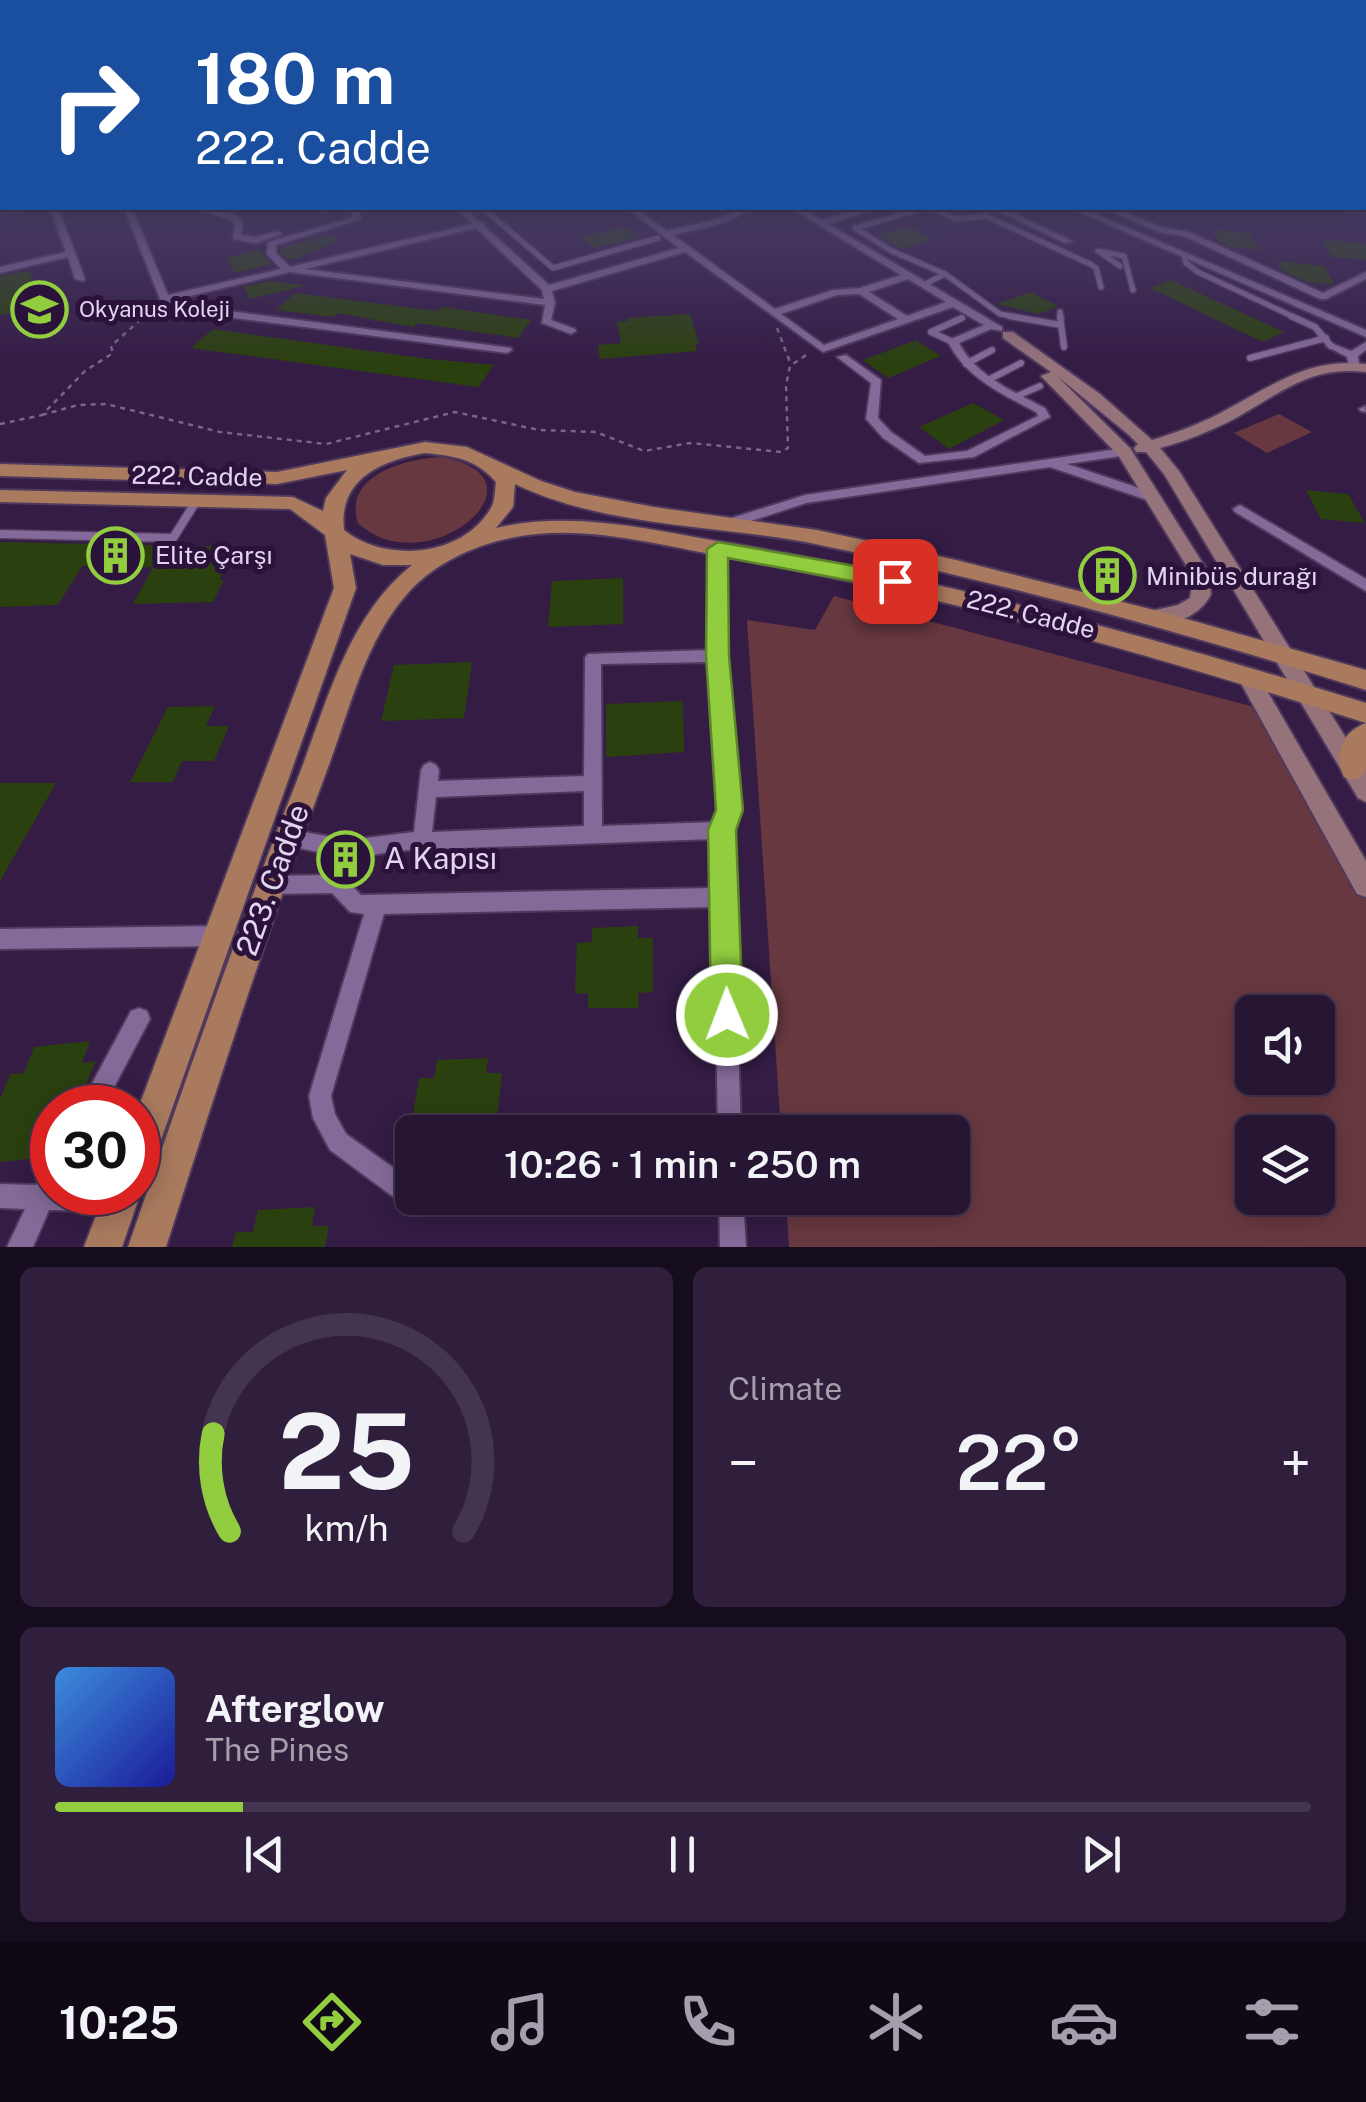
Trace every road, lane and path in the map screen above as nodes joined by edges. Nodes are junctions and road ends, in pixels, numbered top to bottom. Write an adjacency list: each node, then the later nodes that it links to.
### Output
1 (69, 248): 14 (street)
2 (144, 248): 29 (street)
3 (271, 248): 18 (street)
4 (376, 248): 18 (street)
5 (506, 248): 26 (street)
6 (530, 248): 7 (lane)
7 (620, 248)
8 (862, 248): 21 (street)
9 (893, 248): 20 (lane)
10 (1056, 248): 16 (lane)
11 (1217, 248): 22 (street)
12 (686, 249): 26 (street); 33 (street)
13 (1170, 249): 15 (street)
14 (71, 254): 19 (street); 23 (street)
15 (1184, 255): 39 (street); 42 (lane)
16 (1094, 266): 17 (lane); 25 (lane)
17 (1123, 266): 17 (lane); 27 (lane)
18 (286, 269): 29 (street); 30 (street)
19 (0, 270)
20 (946, 274): 24 (lane); 36 (lane)
21 (908, 276): 24 (street); 28 (street)
22 (1366, 276)
23 (80, 279)
24 (923, 284): 31 (street)
25 (1101, 287)
26 (547, 289): 30 (street)
27 (1133, 290)
28 (861, 291): 33 (street); 35 (street)
29 (165, 299): 46 (street); 57 (path)
30 (550, 303): 38 (street)
31 (954, 303): 35 (street); 37 (street)
32 (1060, 312): 36 (lane)
33 (774, 313): 45 (street); 53 (path)
34 (962, 318): 41 (lane)
35 (906, 320): 45 (street)
36 (1062, 324): 44 (lane)
37 (992, 326): 40 (street); 41 (street)
38 (571, 330)
39 (1366, 334)
40 (1008, 335): 59 (street); 60 (street)
41 (952, 342): 52 (street)
42 (1328, 342): 49 (lane); 51 (street)
43 (1366, 345): 51 (street)
44 (1064, 347)
45 (823, 348): 53 (path)
46 (507, 350)
47 (992, 350): 52 (lane)
48 (842, 357): 56 (street)
49 (1250, 358)
50 (1021, 363): 54 (lane)
51 (1357, 363): 59 (street)
52 (966, 364): 54 (street)
53 (791, 365): 57 (path)
54 (990, 379): 56 (street)
55 (1040, 386): 56 (lane)
56 (1017, 396)
57 (42, 415): 58 (path)
58 (0, 424)
59 (1151, 446): 60 (street); 76 (street)
60 (1124, 452): 62 (street); 66 (street)
61 (391, 454): 63 (main road, 222. Cadde); 64 (main road); 70 (main road)
62 (1047, 462): 66 (street); 69 (street)
63 (0, 470)
64 (500, 470): 69 (main road, 222. Cadde); 72 (main road)
65 (0, 496): 67 (main road, 222. Cadde)
66 (1155, 498): 75 (street)
67 (197, 500): 70 (main road, 222. Cadde); 71 (lane)
68 (1240, 509): 74 (street)
69 (730, 522): 75 (main road, 222. Cadde)
70 (335, 529): 72 (main road); 95 (main road, 223. Cadde)
71 (0, 534)
72 (454, 548): 73 (main road, 222. Cadde); 87 (main road, 223. Cadde)
73 (718, 549): 77 (street); 78 (main road, 222. Cadde)
74 (1366, 586)
75 (1149, 618): 76 (main road, 222. Cadde)
76 (1285, 654): 79 (main road, 222. Cadde); 80 (street)
77 (718, 656): 84 (street); 85 (street)
78 (1248, 676): 80 (main road, 222. Cadde); 91 (street)
79 (1366, 680)
80 (1308, 694): 81 (main road, 222. Cadde); 83 (street)
81 (1366, 713)
82 (1366, 734): 83 (main road)
83 (1359, 780)
84 (594, 783): 86 (street); 88 (street)
85 (722, 830): 86 (street); 93 (street)
86 (593, 834): 88 (street)
87 (287, 838): 89 (street); 92 (main road, 223. Cadde)
88 (422, 841): 89 (street)
89 (349, 849): 90 (street)
90 (336, 884): 92 (street); 94 (street)
91 (1366, 885)
92 (270, 886): 109 (main road, 223. Cadde)
93 (724, 897): 94 (street); 100 (street)
94 (378, 904): 101 (street)
95 (218, 936): 96 (street); 99 (main road, 223. Cadde)
96 (0, 939)
97 (139, 1019): 98 (street)
98 (103, 1085)
99 (160, 1094)
100 (730, 1115)
101 (395, 1183)
102 (30, 1190): 103 (street)
103 (0, 1196)
104 (34, 1215): 107 (street)
105 (115, 1215): 108 (main road)
106 (731, 1215): 110 (street)
107 (20, 1247)
108 (103, 1247)
109 (146, 1247)
110 (732, 1247)

